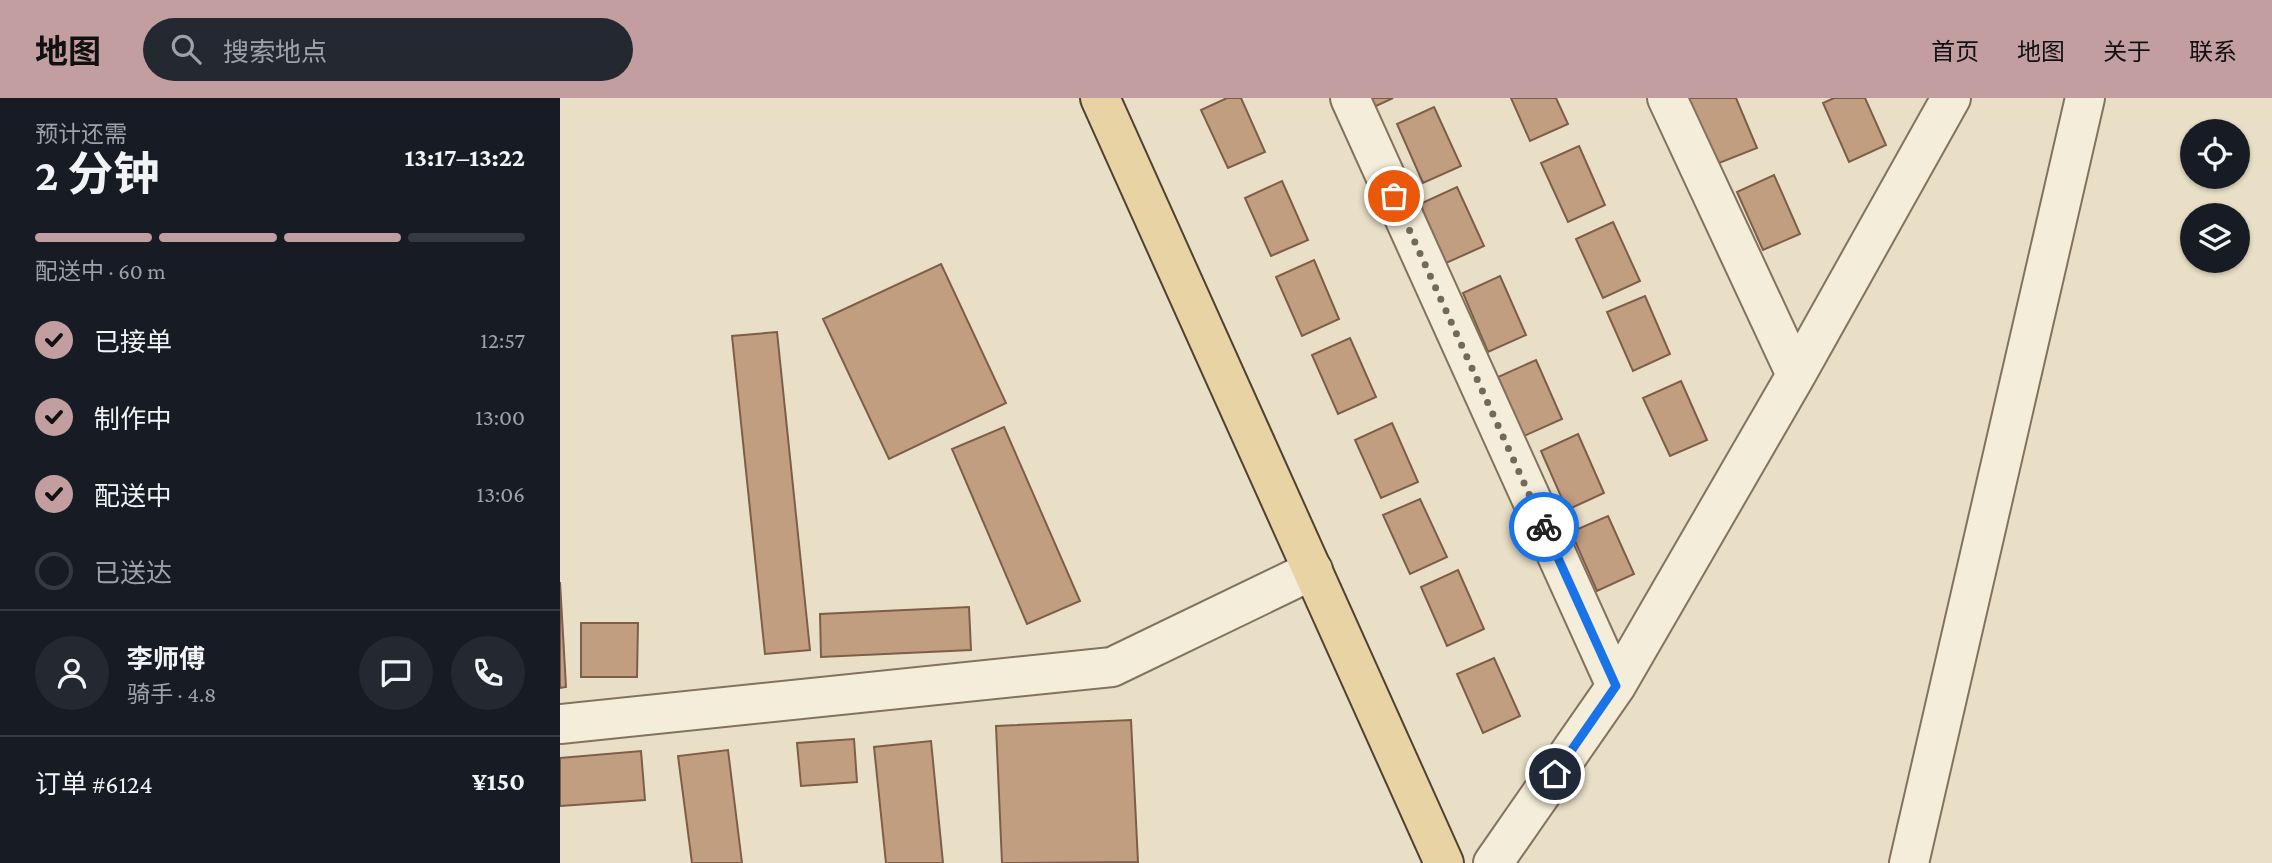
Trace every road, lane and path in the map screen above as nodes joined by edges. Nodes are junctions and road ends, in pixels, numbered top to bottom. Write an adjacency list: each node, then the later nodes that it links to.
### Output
1 (1100, 98): 7 (main road)
2 (1350, 98): 8 (street)
3 (1667, 98): 6 (street)
4 (1951, 98): 6 (street)
5 (2085, 98): 12 (street)
6 (1796, 375): 8 (street)
7 (1313, 570): 9 (street); 10 (main road)
8 (1616, 686): 11 (street)
9 (560, 724)
10 (1444, 863)
11 (1493, 863)
12 (1909, 863)

